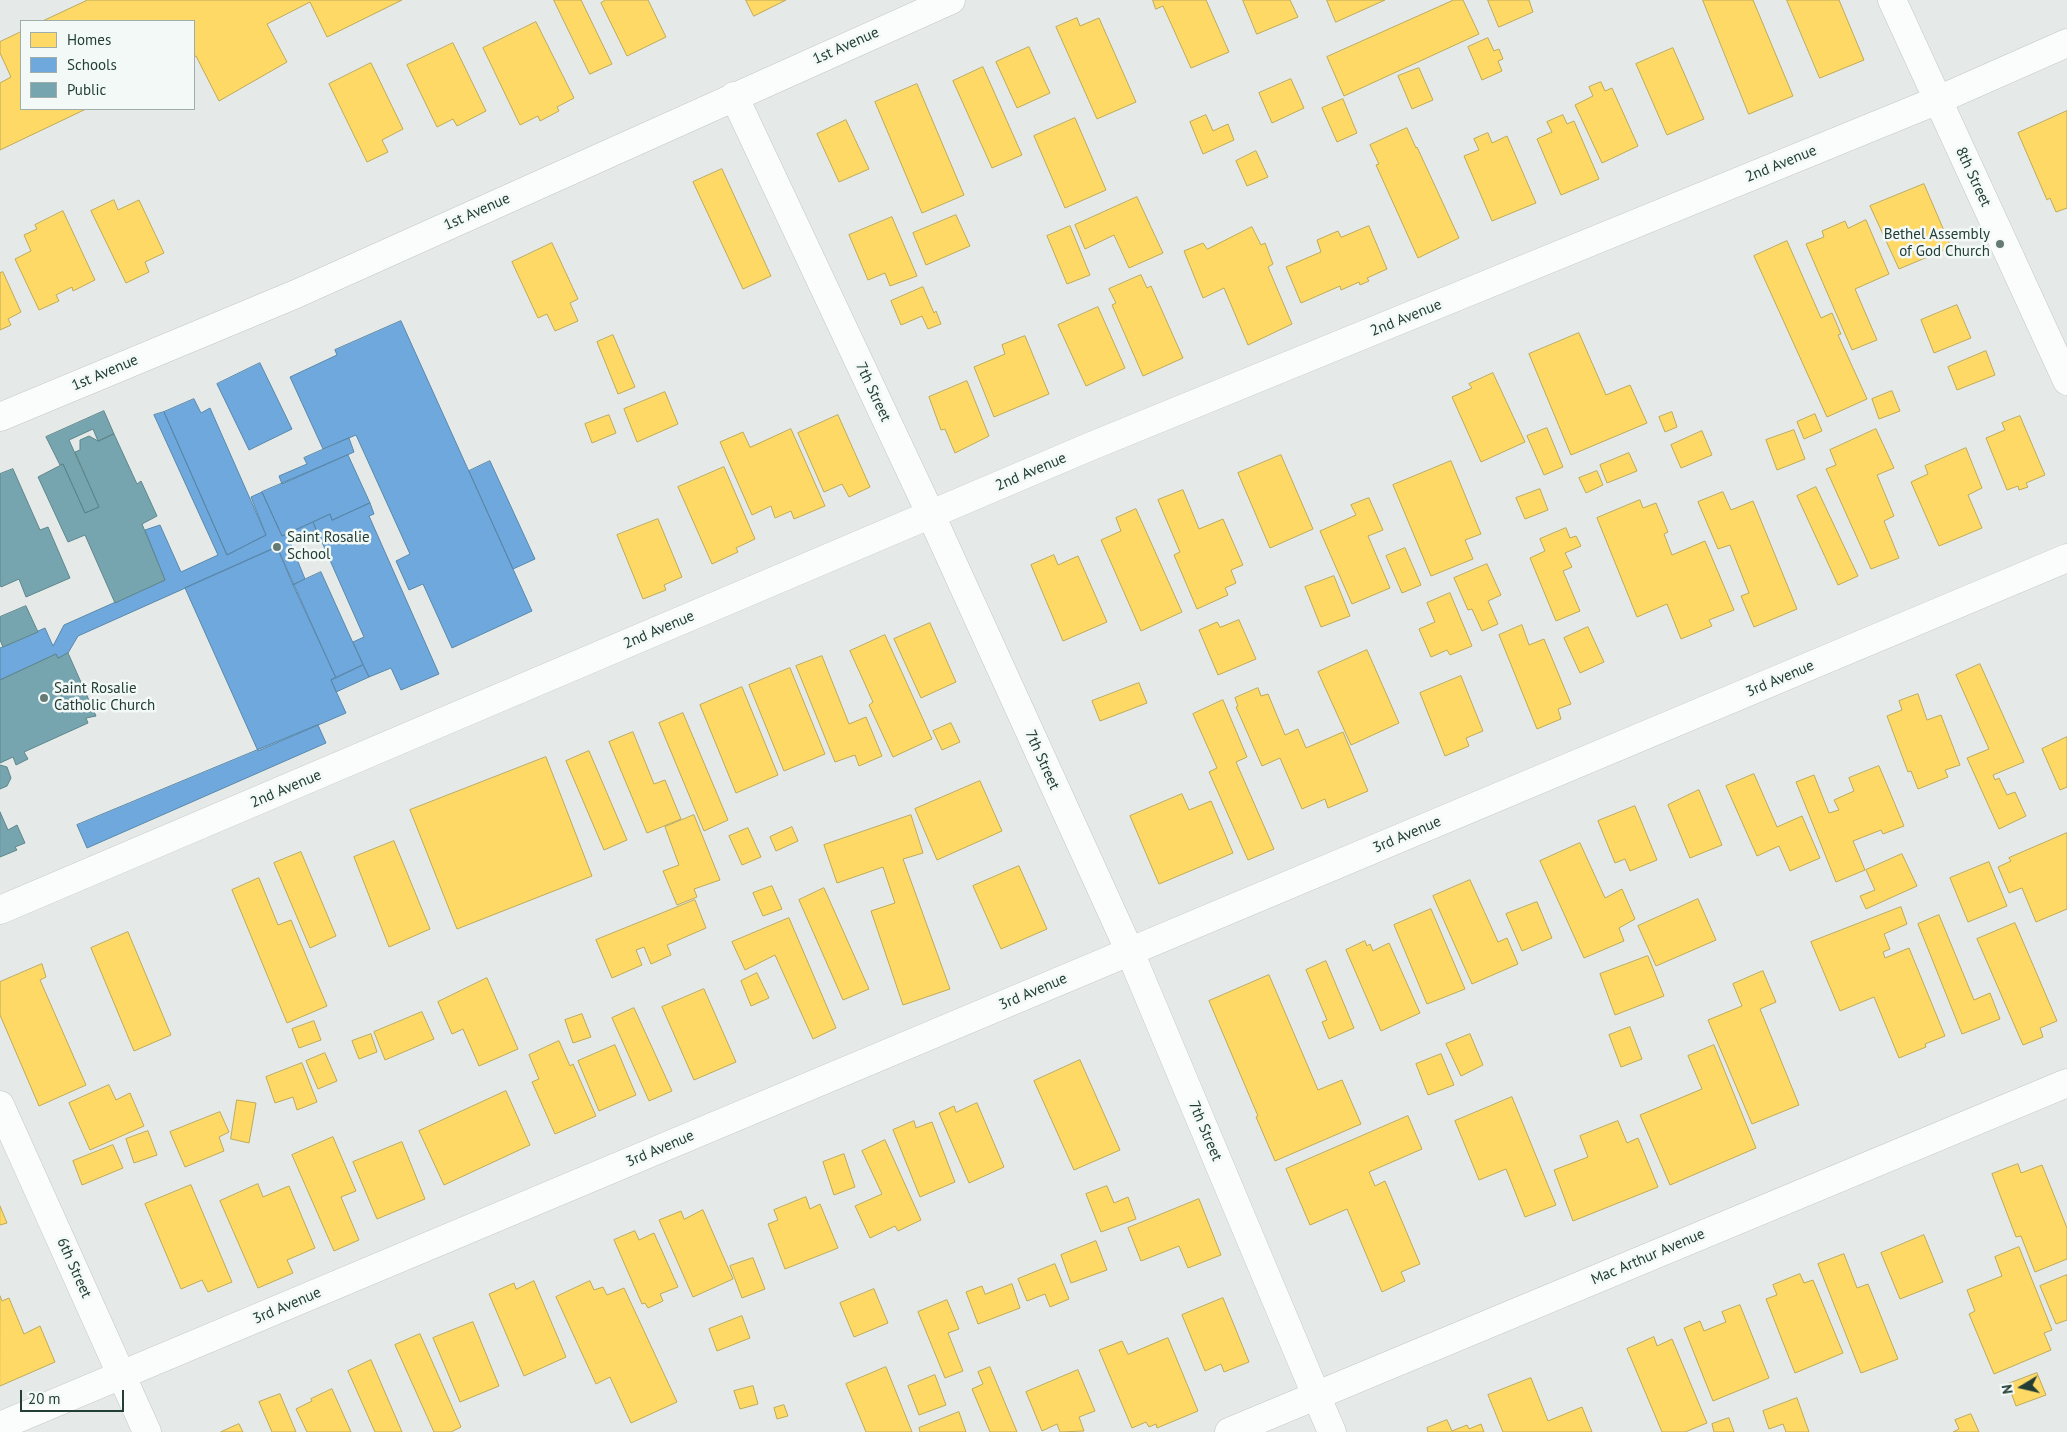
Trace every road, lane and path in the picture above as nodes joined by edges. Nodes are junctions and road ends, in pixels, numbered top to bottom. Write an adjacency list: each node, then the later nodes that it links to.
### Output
1 (951, 0): 4 (street, 1st Avenue)
2 (1892, 0): 5 (street, 8th Street)
3 (2067, 43): 5 (street, 2nd Avenue)
4 (734, 96): 7 (street, 1st Avenue); 8 (street, 7th Street)
5 (1938, 100): 6 (street, 8th Street); 8 (street, 2nd Avenue)
6 (2067, 381)
7 (0, 417)
8 (930, 515): 10 (street, 2nd Avenue); 11 (street, 7th Street)
9 (2067, 558): 11 (street, 3rd Avenue)
10 (0, 910)
11 (1130, 952): 14 (street, 3rd Avenue); 15 (street, 7th Street)
12 (2067, 1083): 15 (street, Mac Arthur Avenue)
13 (0, 1105): 14 (street, 6th Street)
14 (122, 1375): 16 (street, 3rd Avenue); 17 (street, 6th Street)
15 (1316, 1395): 18 (street, Mac Arthur Avenue); 19 (street, 7th Street)
16 (0, 1426)
17 (147, 1432)
18 (1229, 1432)
19 (1332, 1432)

